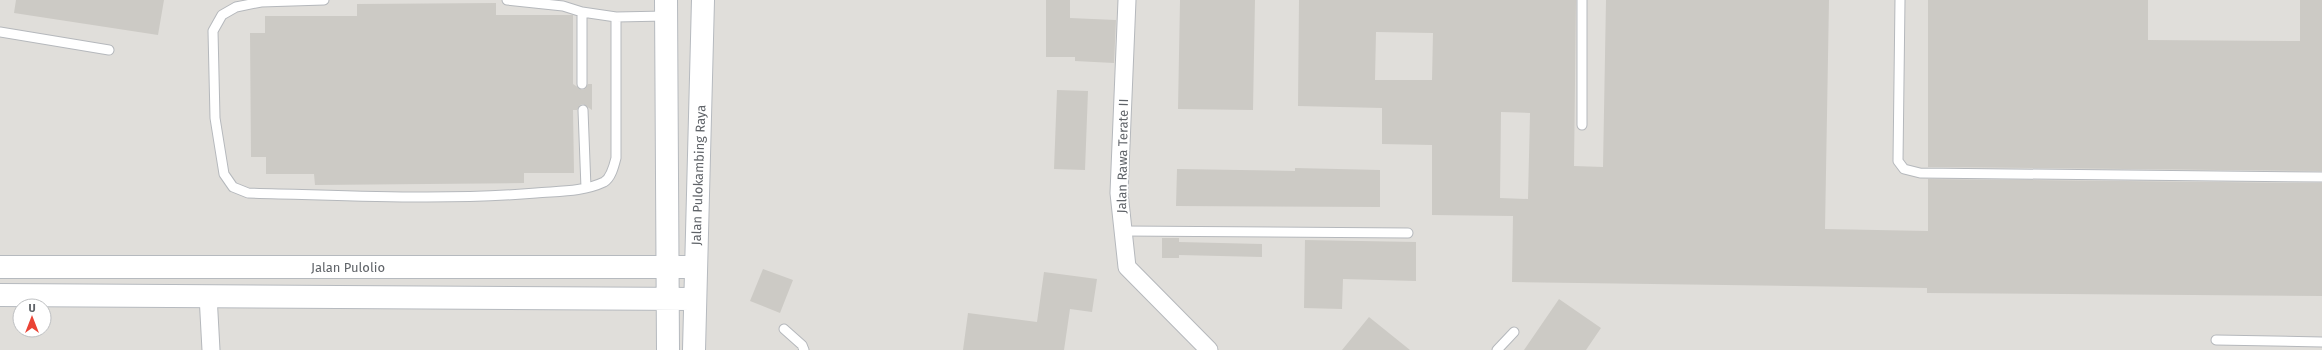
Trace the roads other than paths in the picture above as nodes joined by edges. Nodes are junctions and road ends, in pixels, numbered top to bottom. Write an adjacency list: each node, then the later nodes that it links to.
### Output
1 (324, 0): 16 (lane)
2 (506, 0): 8 (lane)
3 (703, 0): 21 (street, Jalan Pulokambing Raya)
4 (1127, 0): 17 (street, Jalan Rawa Terate II)
5 (1582, 0): 14 (lane)
6 (1900, 0): 15 (lane)
7 (666, 8): 9 (lane); 20 (street, Jalan Pulokambing Raya)
8 (582, 12): 9 (lane); 12 (lane)
9 (616, 17): 16 (lane)
10 (0, 32): 11 (lane)
11 (110, 50)
12 (582, 84)
13 (583, 110): 16 (lane)
14 (1582, 125)
15 (2322, 176)
16 (586, 188)
17 (1122, 231): 18 (lane); 34 (street, Jalan Rawa Terate II)
18 (1408, 233)
19 (0, 267): 20 (street, Jalan Pulolio)
20 (669, 267): 21 (street, Jalan Pulolio); 24 (street, Jalan Pulokambing Raya)
21 (695, 267): 25 (street, Jalan Pulokambing Raya)
22 (0, 295): 23 (street)
23 (208, 295): 24 (street); 30 (street)
24 (669, 299): 25 (street); 31 (street, Jalan Pulokambing Raya)
25 (694, 299): 32 (street, Jalan Pulokambing Raya)
26 (784, 329): 33 (lane)
27 (1514, 332): 35 (lane)
28 (2216, 340): 29 (lane)
29 (2322, 342)
30 (211, 350)
31 (668, 350)
32 (694, 350)
33 (804, 350)
34 (1209, 350)
35 (1497, 350)

